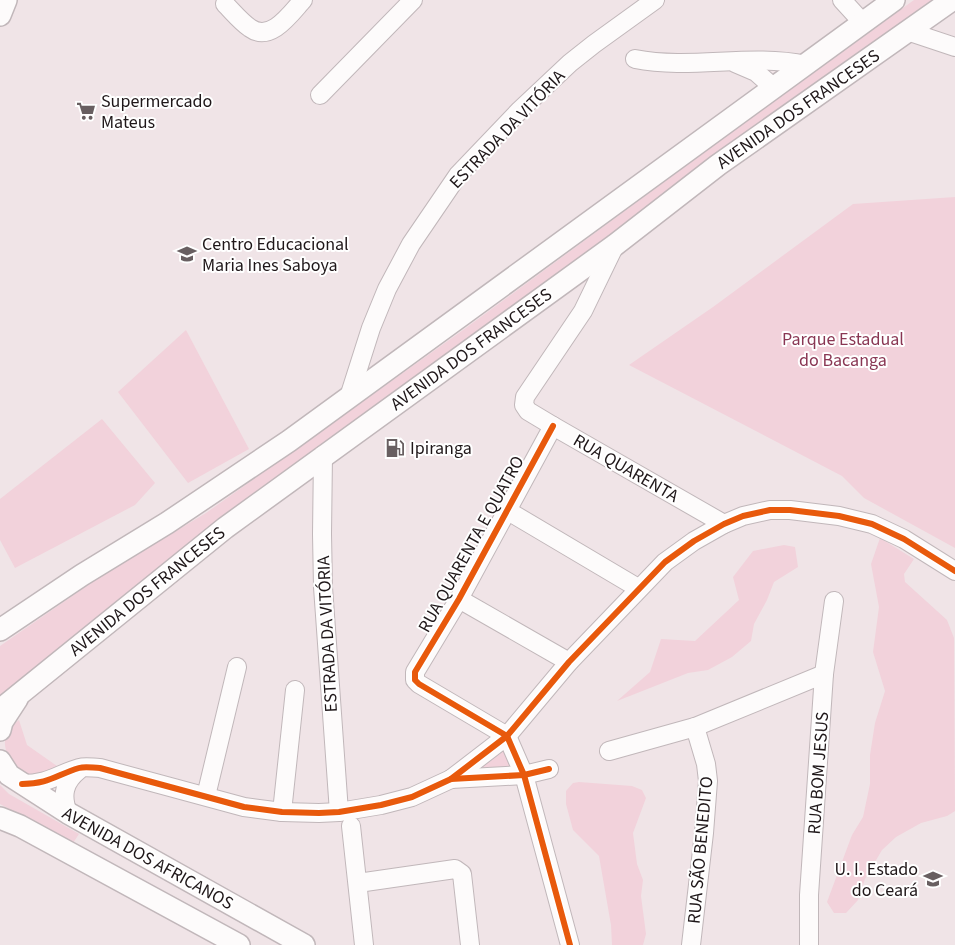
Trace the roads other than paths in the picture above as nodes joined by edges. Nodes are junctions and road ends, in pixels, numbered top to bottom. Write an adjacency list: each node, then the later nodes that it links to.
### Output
1 (6, 0): 9 (main road)
2 (304, 0): 8 (street)
3 (413, 0): 17 (street)
4 (842, 0): 10 (street)
5 (894, 0): 10 (main road, AVENIDA DOS FRANCESES)
6 (952, 0): 11 (main road, AVENIDA DOS FRANCESES)
7 (650, 2): 21 (street, ESTRADA DA VITÓRIA)
8 (225, 4)
9 (0, 16)
10 (863, 23): 15 (main road, AVENIDA DOS FRANCESES)
11 (907, 31): 12 (street); 18 (main road, AVENIDA DOS FRANCESES)
12 (955, 47)
13 (635, 59): 14 (street)
14 (735, 62): 15 (street); 16 (street)
15 (806, 64): 16 (main road, AVENIDA DOS FRANCESES)
16 (774, 88): 21 (main road, AVENIDA DOS FRANCESES)
17 (320, 95)
18 (615, 245): 19 (main road, AVENIDA DOS FRANCESES); 20 (street, RUA QUARENTA)
19 (566, 280): 20 (street); 23 (main road, AVENIDA DOS FRANCESES)
20 (583, 310): 22 (street, RUA QUARENTA)
21 (349, 397): 30 (main road, AVENIDA DOS FRANCESES)
22 (553, 426): 24 (street, RUA QUARENTA E QUATRO); 25 (street, RUA QUARENTA)
23 (323, 455): 35 (main road, AVENIDA DOS FRANCESES); 49 (street, ESTRADA DA VITÓRIA)
24 (508, 511): 27 (street); 28 (street, RUA QUARENTA E QUATRO)
25 (724, 524): 26 (street); 27 (street)
26 (955, 572)
27 (638, 588): 31 (street)
28 (459, 599): 31 (street); 39 (street, RUA QUARENTA E QUATRO)
29 (834, 602): 33 (street, RUA BOM JESUS)
30 (0, 630)
31 (569, 662): 39 (street)
32 (237, 667): 47 (street)
33 (824, 674): 37 (street); 60 (street, RUA BOM JESUS)
34 (295, 690): 48 (street)
35 (20, 695): 36 (main road, AVENIDA DOS FRANCESES); 38 (main road)
36 (0, 710)
37 (694, 727): 40 (street); 59 (street, RUA SÃO BENEDITO)
38 (0, 730)
39 (506, 736): 44 (street); 45 (street)
40 (609, 751)
41 (0, 761): 46 (main road, AVENIDA DOS AFRICANOS)
42 (81, 768): 46 (street); 47 (street); 50 (street)
43 (549, 769): 44 (street)
44 (524, 775): 45 (street); 58 (street)
45 (451, 779): 49 (street)
46 (22, 784): 50 (main road, AVENIDA DOS AFRICANOS)
47 (206, 796): 48 (street)
48 (282, 812): 49 (street)
49 (339, 812)
50 (68, 813): 55 (main road, AVENIDA DOS AFRICANOS)
51 (0, 818): 54 (main road, AVENIDA DOS AFRICANOS)
52 (351, 826): 53 (street)
53 (358, 883): 56 (street); 57 (street)
54 (239, 945)
55 (304, 945)
56 (364, 945)
57 (470, 945)
58 (570, 945)
59 (692, 945)
60 (809, 945)

